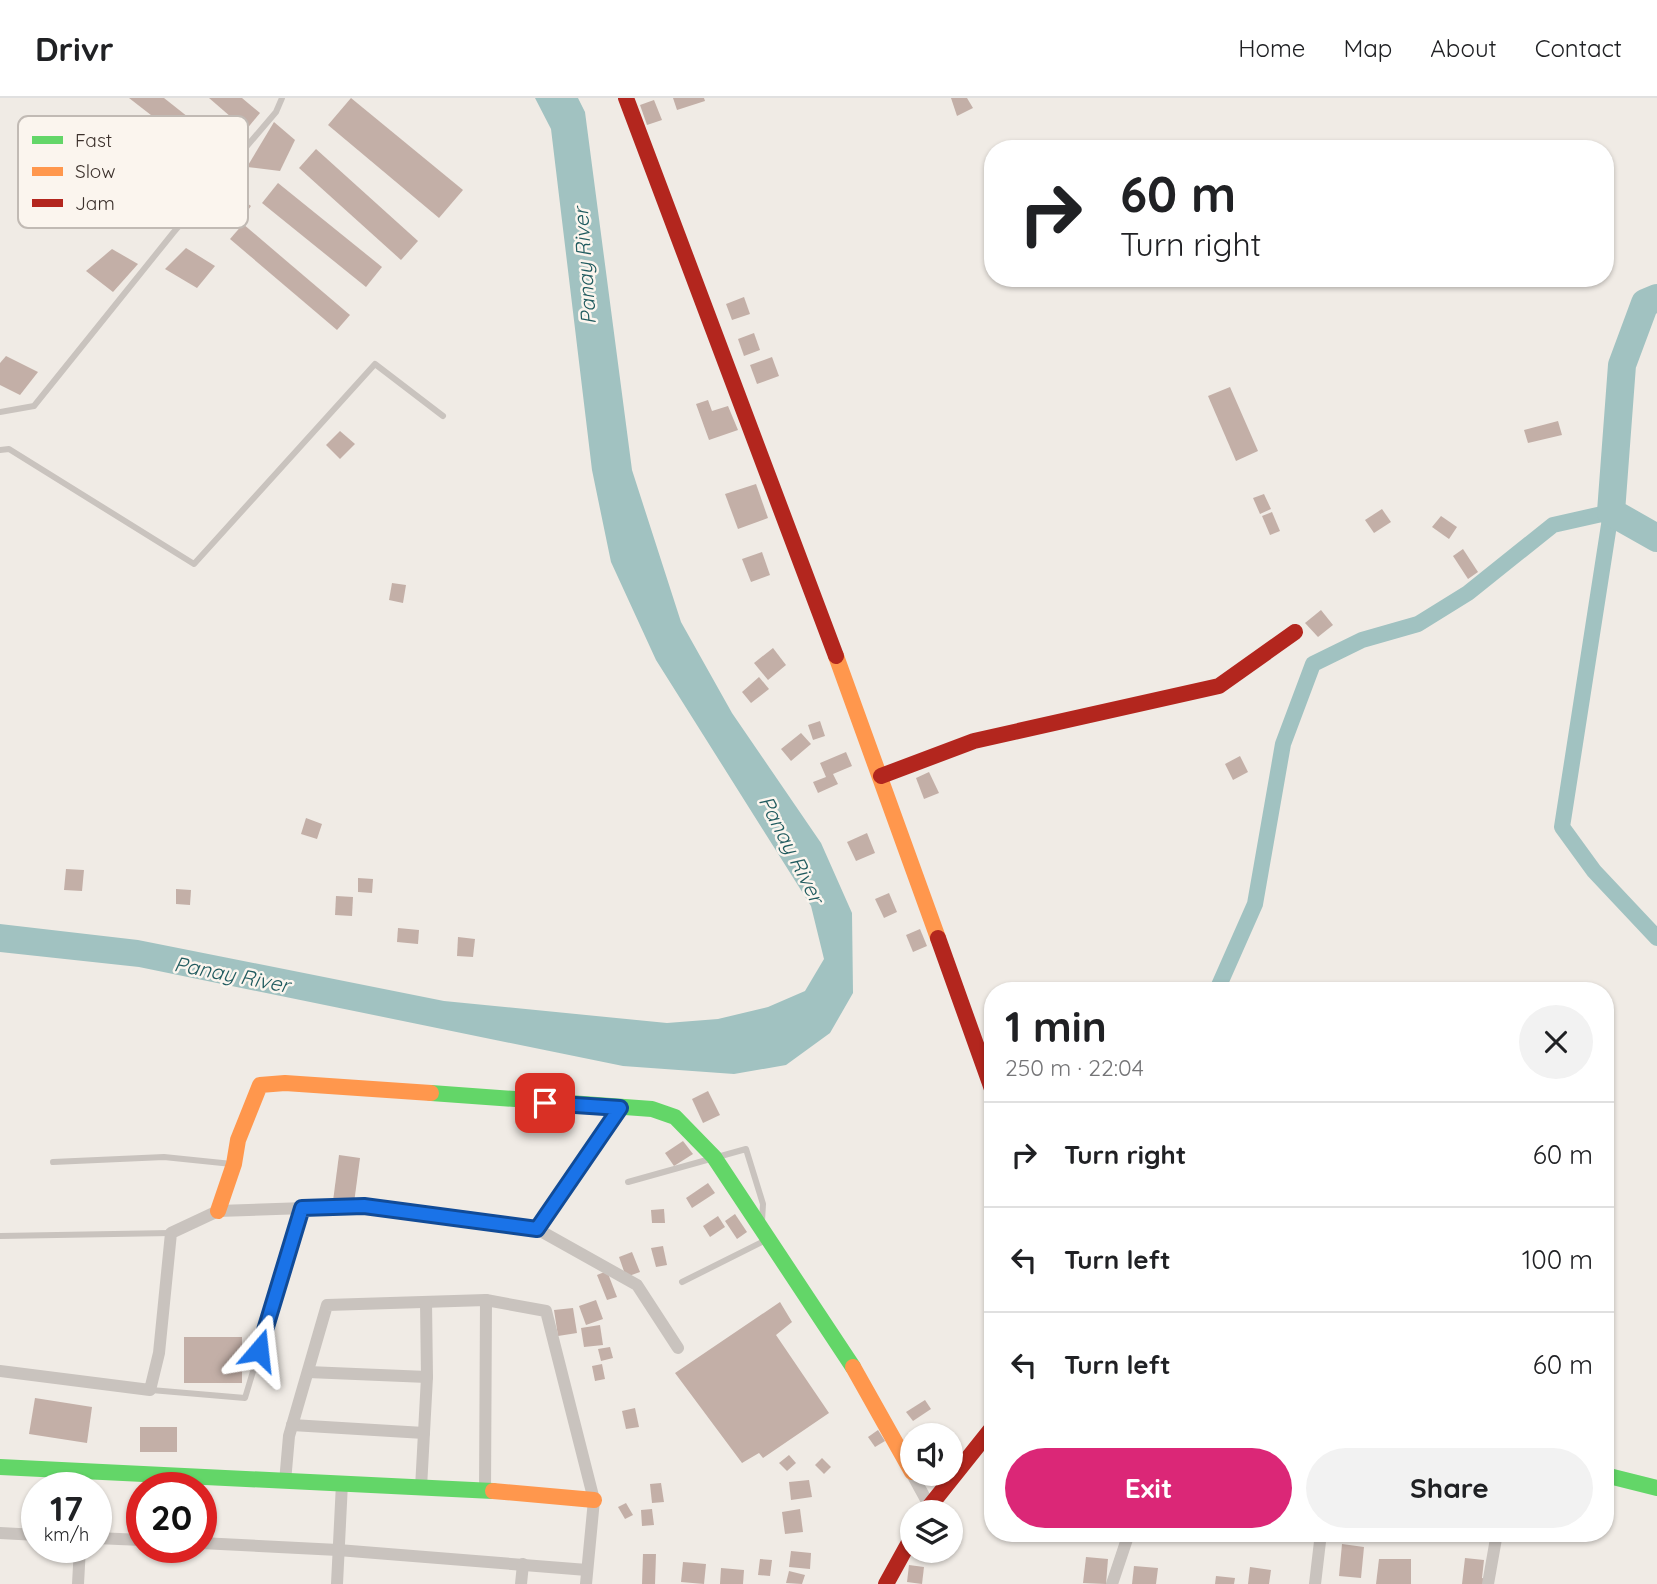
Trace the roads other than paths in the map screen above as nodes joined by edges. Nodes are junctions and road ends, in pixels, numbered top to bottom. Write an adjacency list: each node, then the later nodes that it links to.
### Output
1 (282, 98): 3 (lane)
2 (626, 98): 9 (street)
3 (248, 145)
4 (177, 228): 5 (lane)
5 (0, 412)
6 (443, 416): 7 (lane)
7 (0, 450)
8 (1295, 632): 9 (street)
9 (881, 776): 10 (street)
10 (984, 1066)
11 (620, 1108): 12 (street); 14 (street); 18 (street)
12 (714, 1157): 15 (lane); 20 (street); 20 (lane)
13 (53, 1162): 14 (lane)
14 (234, 1164): 17 (street)
15 (628, 1182)
16 (302, 1208): 17 (street); 18 (street); 29 (lane)
17 (218, 1211): 19 (street)
18 (537, 1229): 25 (street)
19 (171, 1233): 21 (lane); 29 (street)
20 (764, 1234): 22 (lane); 33 (street)
21 (0, 1236)
22 (681, 1282)
23 (486, 1300): 24 (street); 42 (street); 43 (street)
24 (426, 1302): 27 (street); 28 (street)
25 (678, 1348)
26 (0, 1371): 29 (street)
27 (308, 1372): 28 (street); 30 (street)
28 (427, 1377): 31 (street)
29 (150, 1390)
30 (292, 1425): 31 (street); 38 (street)
31 (424, 1433): 40 (street)
32 (984, 1438): 44 (street)
33 (900, 1451)
34 (0, 1467): 35 (street)
35 (33, 1472)
36 (1614, 1477): 41 (street)
37 (112, 1480): 38 (street)
38 (285, 1482): 39 (street)
39 (342, 1483): 40 (street); 51 (street)
40 (421, 1488): 42 (street)
41 (1657, 1488)
42 (485, 1492): 43 (street)
43 (594, 1500): 55 (street)
44 (934, 1500)
45 (0, 1532): 46 (street)
46 (21, 1534)
47 (1126, 1542): 61 (street)
48 (1320, 1542): 62 (street)
49 (1495, 1542): 63 (street)
50 (217, 1544): 51 (street)
51 (338, 1550): 54 (street); 57 (street)
52 (900, 1559): 60 (street)
53 (79, 1563): 56 (street)
54 (523, 1564): 55 (street); 58 (street)
55 (587, 1570): 59 (street)
56 (78, 1584)
57 (337, 1584)
58 (521, 1584)
59 (586, 1584)
60 (886, 1584)
61 (1112, 1584)
62 (1315, 1584)
63 (1488, 1584)

